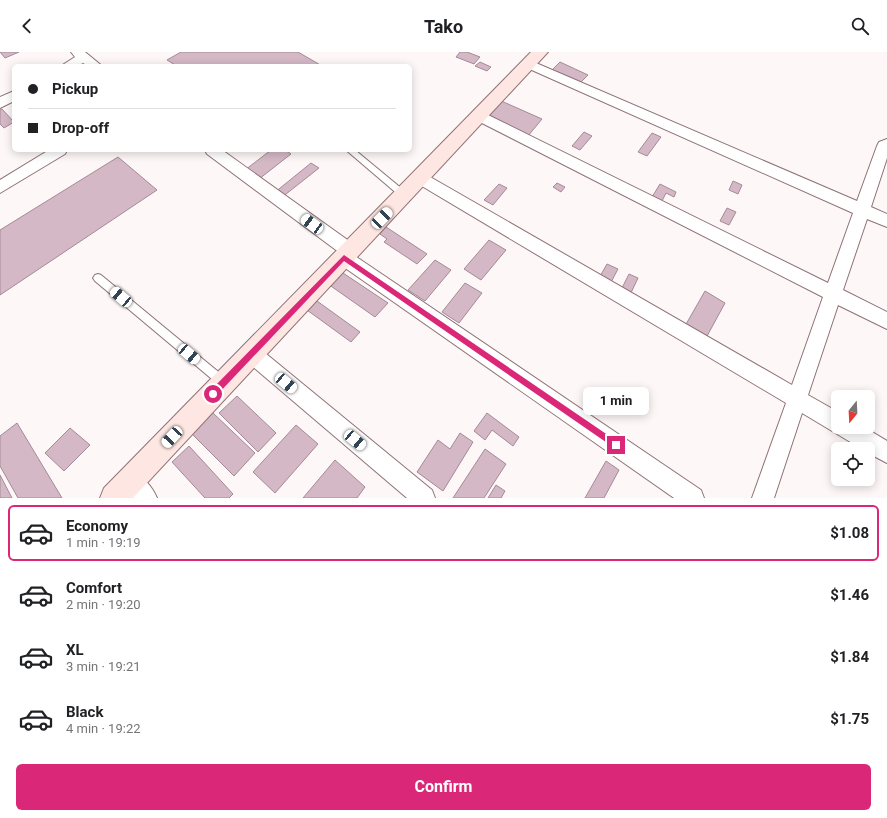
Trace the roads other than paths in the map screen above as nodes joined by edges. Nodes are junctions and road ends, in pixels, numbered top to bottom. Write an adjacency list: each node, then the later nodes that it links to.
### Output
1 (80, 54): 3 (street); 4 (street)
2 (534, 58): 7 (street); 15 (street)
3 (69, 64)
4 (93, 64)
5 (12, 96): 6 (street)
6 (0, 103)
7 (479, 116): 12 (street); 19 (street)
8 (887, 144): 15 (street)
9 (57, 152): 13 (street)
10 (215, 152): 17 (street)
11 (352, 152): 14 (lane)
12 (420, 178): 14 (street); 23 (street)
13 (0, 187)
14 (404, 195): 17 (street)
15 (862, 210): 16 (street); 19 (street)
16 (887, 221)
17 (347, 254): 21 (street); 31 (street)
18 (98, 278): 22 (lane)
19 (833, 294): 20 (street); 23 (street)
20 (887, 321)
21 (252, 354): 22 (street); 30 (street)
22 (223, 383): 27 (street)
23 (798, 398): 24 (street); 32 (street)
24 (831, 419)
25 (857, 434): 26 (street)
26 (887, 452)
27 (130, 481): 28 (street); 29 (street)
28 (114, 498)
29 (146, 498)
30 (424, 498)
31 (693, 498)
32 (764, 498)

